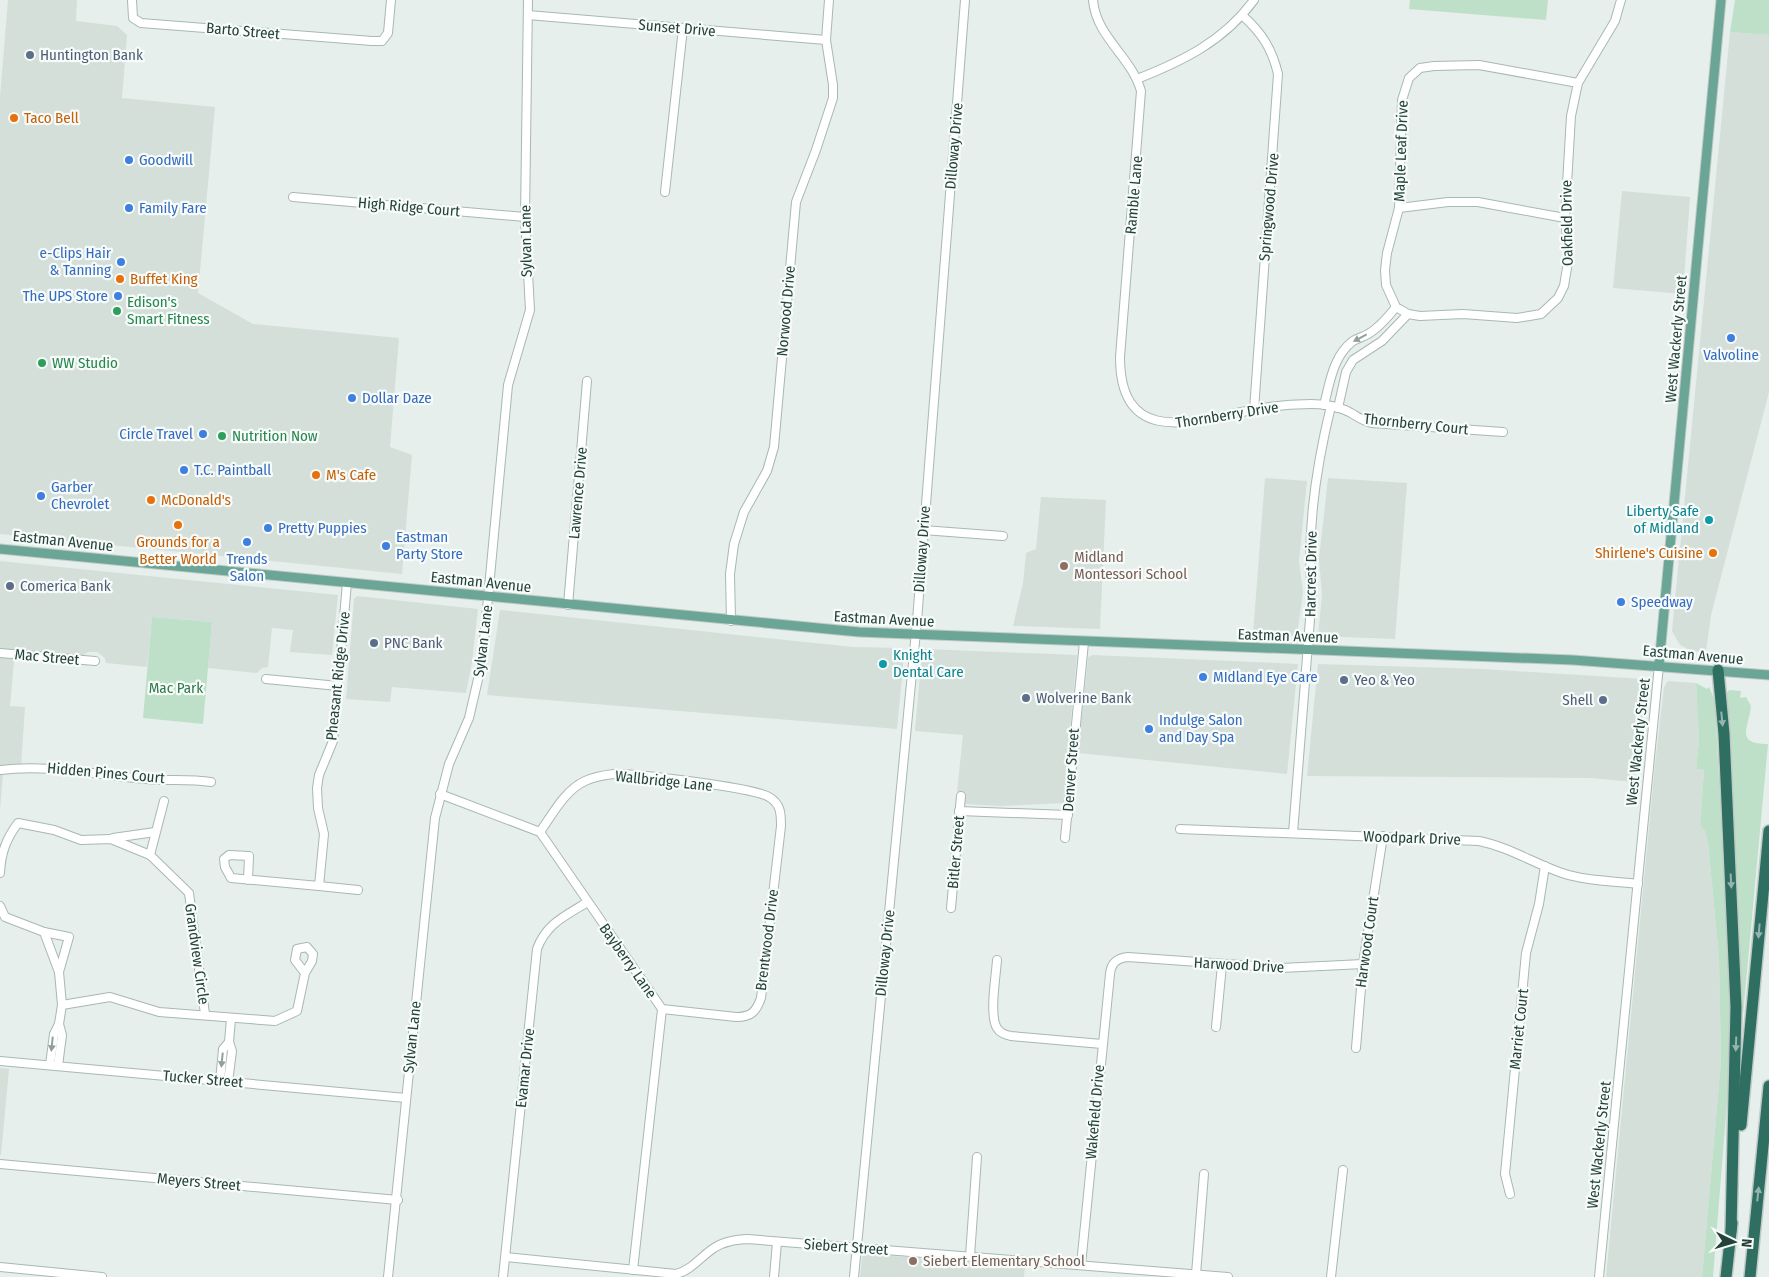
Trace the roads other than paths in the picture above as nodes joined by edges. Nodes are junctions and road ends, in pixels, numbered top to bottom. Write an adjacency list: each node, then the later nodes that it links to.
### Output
1 (132, 0): 2 (street, Barto Street)
2 (391, 0)
3 (528, 0): 10 (street, Sylvan Lane)
4 (829, 0): 13 (street, Norwood Drive)
5 (965, 0): 28 (street, Dilloway Drive)
6 (1092, 0): 14 (street, Ramble Lane)
7 (1254, 0): 11 (street)
8 (1622, 0): 15 (street, Oakfield Drive)
9 (1721, 0): 40 (main road, West Wackerly Street)
10 (528, 15): 12 (street, Sunset Drive); 19 (street, Sylvan Lane)
11 (1243, 16): 14 (street); 26 (street, Springwood Drive)
12 (682, 28): 13 (street, Sunset Drive); 16 (street)
13 (826, 40): 34 (street, Norwood Drive)
14 (1137, 79): 24 (street, Ramble Lane)
15 (1578, 83): 18 (street, Maple Leaf Drive); 20 (street, Oakfield Drive)
16 (665, 192)
17 (293, 197): 19 (street, High Ridge Court)
18 (1399, 208): 20 (street); 21 (street, Maple Leaf Drive)
19 (525, 217): 32 (street, Sylvan Lane)
20 (1565, 218): 22 (street, Oakfield Drive)
21 (1396, 307): 22 (street, Oakfield Drive); 25 (street, one-way to 25)
22 (1408, 314): 25 (street)
23 (587, 381): 33 (street, Lawrence Drive)
24 (1131, 402): 26 (street, Thornberry Drive)
25 (1331, 406): 26 (street, Thornberry Drive); 27 (street, Thornberry Court); 37 (street, Harcrest Drive)
26 (1254, 410)
27 (1503, 432)
28 (923, 530): 29 (street); 35 (street, Dilloway Drive)
29 (1003, 536)
30 (0, 549): 31 (main road, Eastman Avenue)
31 (348, 583): 32 (main road, Eastman Avenue); 44 (street, Pheasant Ridge Drive)
32 (489, 597): 33 (main road, Eastman Avenue); 47 (street, Sylvan Lane)
33 (568, 605): 34 (main road, Eastman Avenue)
34 (731, 621): 35 (main road, Eastman Avenue)
35 (916, 635): 36 (main road, Eastman Avenue); 98 (street, Dilloway Drive)
36 (1084, 642): 37 (main road, Eastman Avenue); 52 (street, Denver Street)
37 (1308, 650): 40 (main road, Eastman Avenue); 57 (street, Harcrest Drive)
38 (0, 653): 39 (street, Mac Street)
39 (95, 661)
40 (1659, 665): 41 (main road, Eastman Avenue); 65 (street, West Wackerly Street)
41 (1718, 670): 42 (main road, Eastman Avenue); 96 (highway, one-way to 96)
42 (1769, 675)
43 (266, 679): 44 (street)
44 (338, 686): 66 (street, Pheasant Ridge Drive)
45 (0, 770): 46 (street, Hidden Pines Court)
46 (212, 782)
47 (440, 794): 56 (street); 89 (street, Sylvan Lane)
48 (961, 796): 51 (street, Bitler Street)
49 (164, 801): 55 (street)
50 (778, 804): 56 (street, Wallbridge Lane); 79 (street, Brentwood Drive)
51 (959, 812): 52 (street); 70 (street, Bitler Street)
52 (1068, 815): 59 (street, Denver Street)
53 (1180, 828): 57 (street, Woodpark Drive)
54 (1769, 831): 96 (highway, one-way to 96)
55 (155, 832): 60 (street, Grandview Circle); 61 (street)
56 (540, 832): 68 (street, Bayberry Lane)
57 (1293, 833): 58 (street, Woodpark Drive)
58 (1383, 836): 62 (street, Woodpark Drive); 74 (street, Harwood Court)
59 (1066, 838)
60 (111, 839): 61 (street, Grandview Circle); 63 (street, Grandview Circle)
61 (150, 855): 80 (street, Grandview Circle)
62 (1545, 866): 65 (street, Woodpark Drive); 94 (street, Marriet Court)
63 (0, 873)
64 (248, 880): 66 (street)
65 (1638, 884): 112 (street, West Wackerly Street)
66 (319, 886): 67 (street)
67 (358, 890)
68 (586, 902): 79 (street, Bayberry Lane); 100 (street, Evamar Drive)
69 (0, 906): 71 (street)
70 (951, 908)
71 (44, 932): 76 (street); 76 (street)
72 (997, 960): 83 (street)
73 (1116, 961): 75 (street, Harwood Drive); 83 (street, Wakefield Drive)
74 (1363, 964): 75 (street, Harwood Drive); 84 (street, Harwood Court)
75 (1222, 965): 82 (street)
76 (59, 972): 78 (street)
77 (305, 973): 81 (street)
78 (62, 1005): 80 (street, Grandview Circle); 86 (street)
79 (662, 1010): 103 (street, Bayberry Lane)
80 (205, 1014): 81 (street)
81 (232, 1019): 87 (street)
82 (1216, 1027)
83 (1102, 1044): 101 (street, Wakefield Drive)
84 (1356, 1048)
85 (0, 1061): 86 (street, Tucker Street)
86 (54, 1066): 87 (street, Tucker Street)
87 (224, 1081): 89 (street, Tucker Street)
88 (1769, 1088): 114 (highway, one-way to 88)
89 (406, 1098): 95 (street, Sylvan Lane)
90 (977, 1157): 99 (street)
91 (0, 1164): 95 (street, Meyers Street)
92 (1343, 1170): 111 (street)
93 (1204, 1174): 104 (street)
94 (1510, 1194)
95 (398, 1200): 106 (street, Sylvan Lane)
96 (1731, 1231): 113 (highway)
97 (777, 1242): 98 (street, Siebert Street); 103 (street, Siebert Street); 108 (street)
98 (856, 1248): 99 (street, Siebert Street); 109 (street, Dilloway Drive)
99 (970, 1256): 101 (street, Siebert Street)
100 (506, 1257): 103 (street, Siebert Street); 107 (street, Evamar Drive)
101 (1081, 1265): 104 (street, Siebert Street)
102 (0, 1267): 105 (street)
103 (633, 1270)
104 (1196, 1274): 110 (street, Siebert Street)
105 (102, 1277)
106 (388, 1277)
107 (504, 1277)
108 (774, 1277)
109 (854, 1277)
110 (1228, 1277)
111 (1331, 1277)
112 (1600, 1277)
113 (1726, 1277)
114 (1750, 1277)

